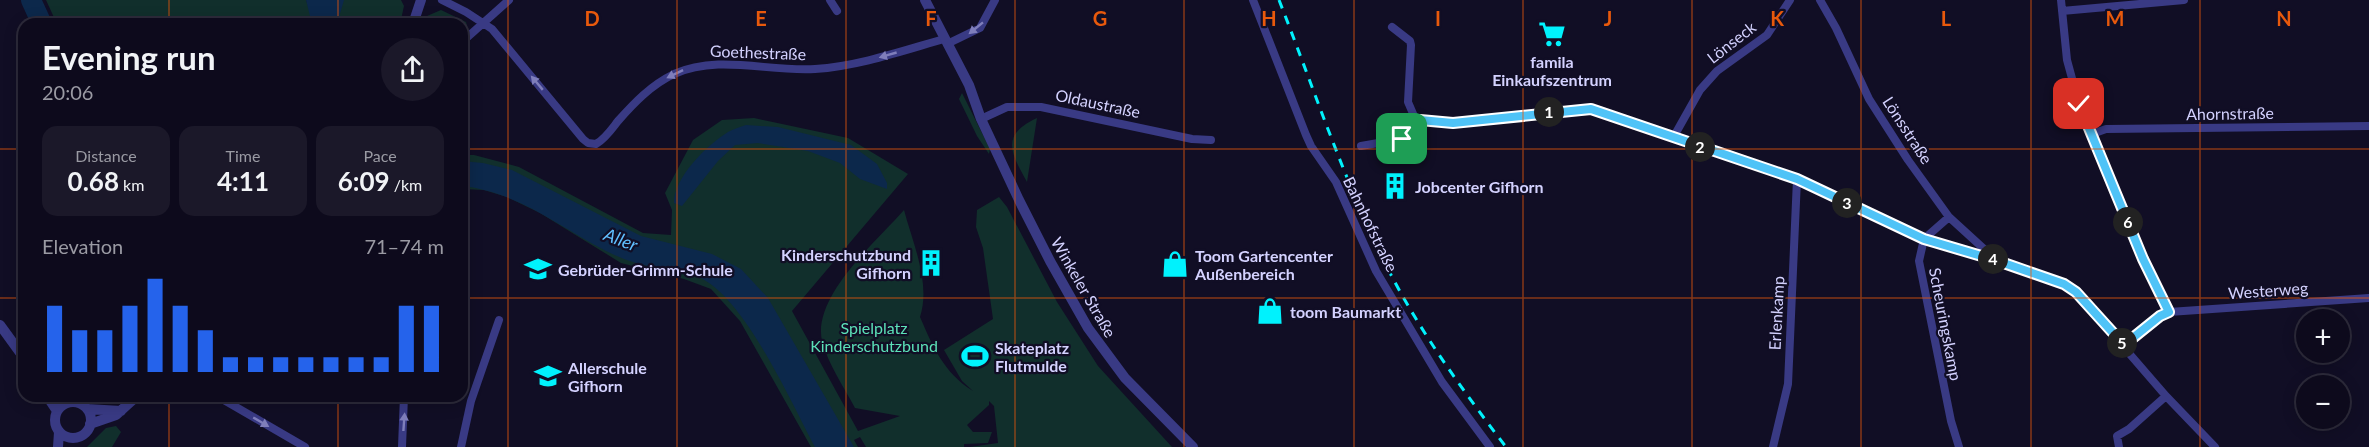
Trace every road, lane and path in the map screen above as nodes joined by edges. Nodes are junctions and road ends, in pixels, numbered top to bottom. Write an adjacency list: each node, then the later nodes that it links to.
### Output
1 (421, 0): 14 (street)
2 (442, 0): 15 (street, Goethestraße)
3 (509, 0): 15 (street)
4 (830, 0): 12 (street)
5 (925, 0): 18 (street)
6 (995, 0): 18 (street, one-way to 18)
7 (1253, 0): 54 (street, Bahnhofstraße)
8 (1790, 0): 23 (street, Lönseck)
9 (1820, 0): 27 (street, Lönsstraße)
10 (2061, 0): 13 (street)
11 (2184, 0): 13 (street)
12 (837, 11)
13 (2062, 11): 22 (street)
14 (415, 18)
15 (484, 22): 17 (street); 18 (street, Goethestraße, one-way to 15)
16 (1392, 27): 20 (street)
17 (468, 37)
18 (945, 41): 19 (street)
19 (981, 119): 24 (street, Oldaustraße); 53 (street, Winkeler Straße)
20 (1420, 120): 23 (street); 25 (street)
21 (2369, 126): 22 (street, Ahornstraße)
22 (2092, 134): 31 (street)
23 (1673, 138): 26 (street)
24 (1211, 140)
25 (1361, 146)
26 (1797, 179): 28 (street); 55 (street, Erlenkamp)
27 (1949, 217): 28 (street); 29 (street, Lönsstraße)
28 (1924, 239): 29 (street); 56 (street, Scheuringskamp)
29 (1995, 260): 34 (street)
30 (2369, 298): 31 (street, Westerweg)
31 (2169, 312): 34 (street)
32 (499, 320): 52 (street)
33 (0, 325): 35 (street)
34 (2124, 345): 36 (street)
35 (18, 350)
36 (2166, 396): 57 (street); 58 (street)
37 (51, 402): 44 (street)
38 (64, 402): 44 (street)
39 (75, 402): 43 (street)
40 (131, 402): 45 (street)
41 (227, 402): 50 (street, one-way to 50)
42 (404, 402): 51 (street, one-way to 42)
43 (87, 409): 45 (street); 46 (street)
44 (57, 411): 47 (street)
45 (121, 411): 46 (street)
46 (90, 424): 48 (street)
47 (59, 432): 48 (street); 49 (street)
48 (71, 443)
49 (58, 447)
50 (305, 447)
51 (402, 447)
52 (461, 447)
53 (1193, 447)
54 (1490, 447)
55 (1773, 447)
56 (1959, 447)
57 (2119, 447)
58 (2215, 447)

